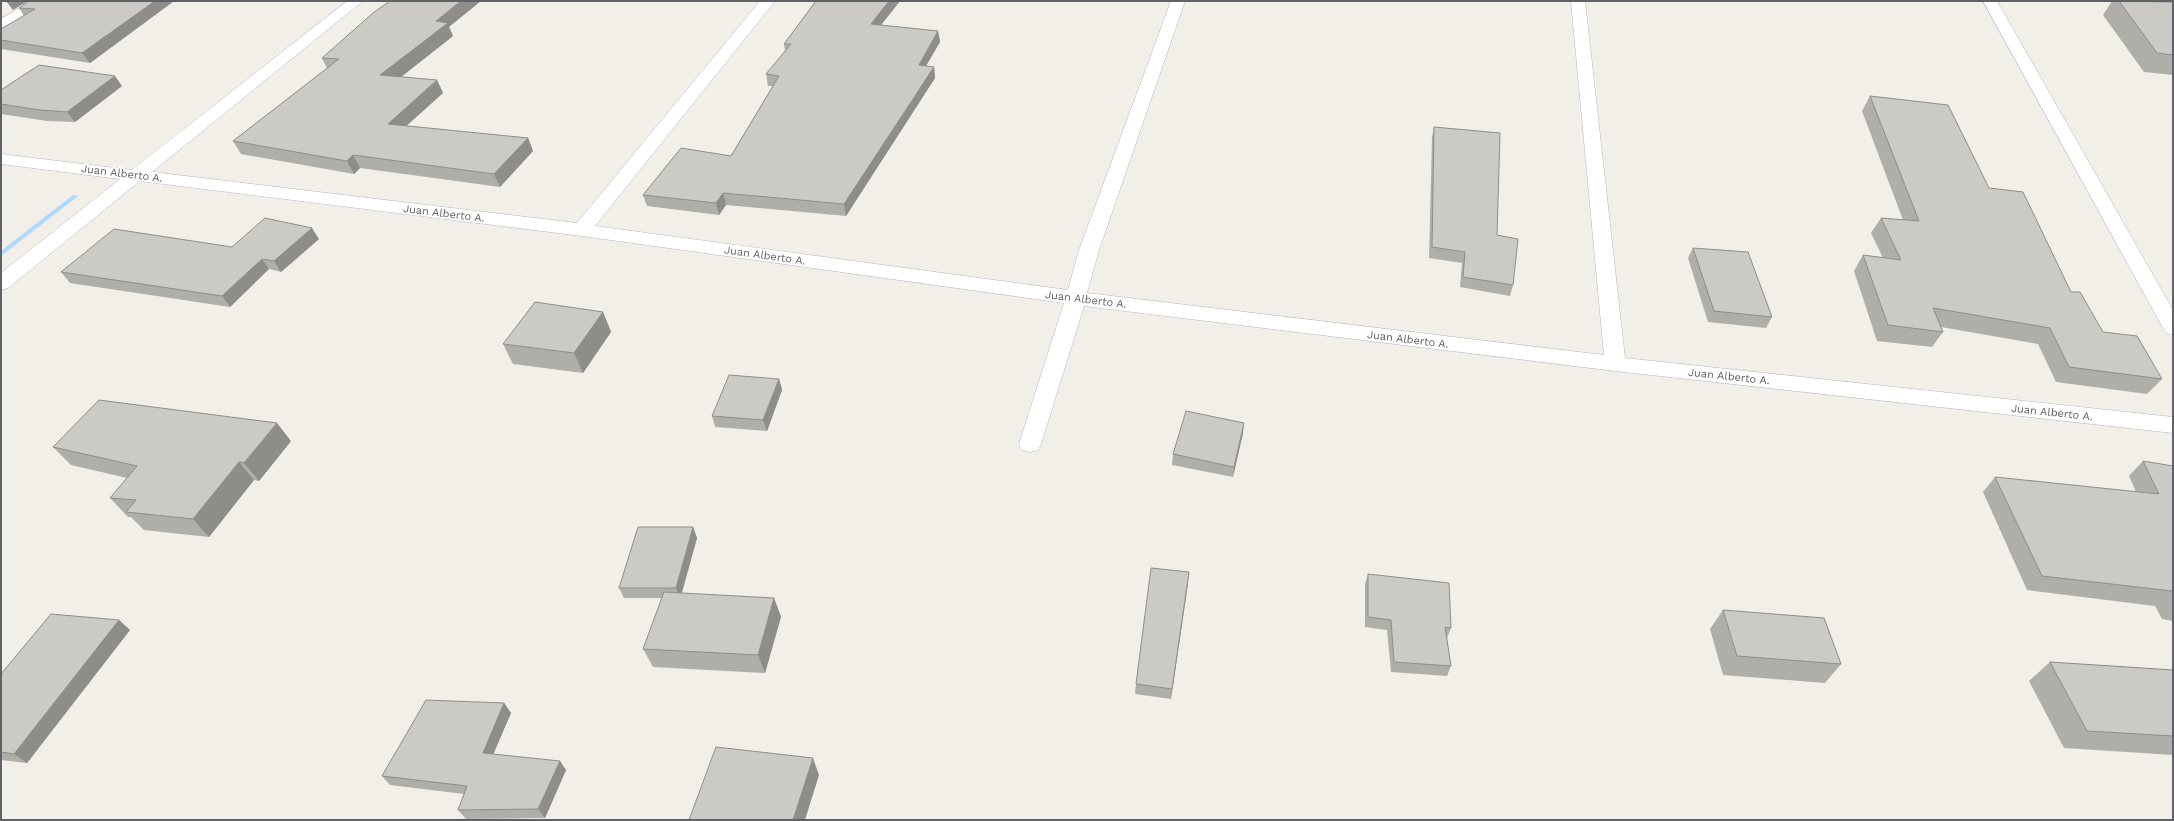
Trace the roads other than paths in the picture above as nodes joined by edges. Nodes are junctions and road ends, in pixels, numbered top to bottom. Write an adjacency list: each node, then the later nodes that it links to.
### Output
1 (42, 1): 9 (street)
2 (356, 1): 11 (street)
3 (768, 1): 12 (street)
4 (1178, 1): 14 (street)
5 (1578, 1): 16 (street)
6 (1990, 1): 15 (street)
7 (2162, 1): 8 (street)
8 (2173, 2)
9 (1, 26)
10 (1, 159): 11 (street, Juan Alberto A.)
11 (138, 174): 12 (street, Juan Alberto A.); 13 (street)
12 (582, 230): 14 (street, Juan Alberto A.)
13 (1, 283)
14 (1076, 298): 16 (street, Juan Alberto A.); 18 (street)
15 (2173, 328)
16 (1615, 364): 17 (street, Juan Alberto A.)
17 (2173, 425)
18 (1030, 444)

